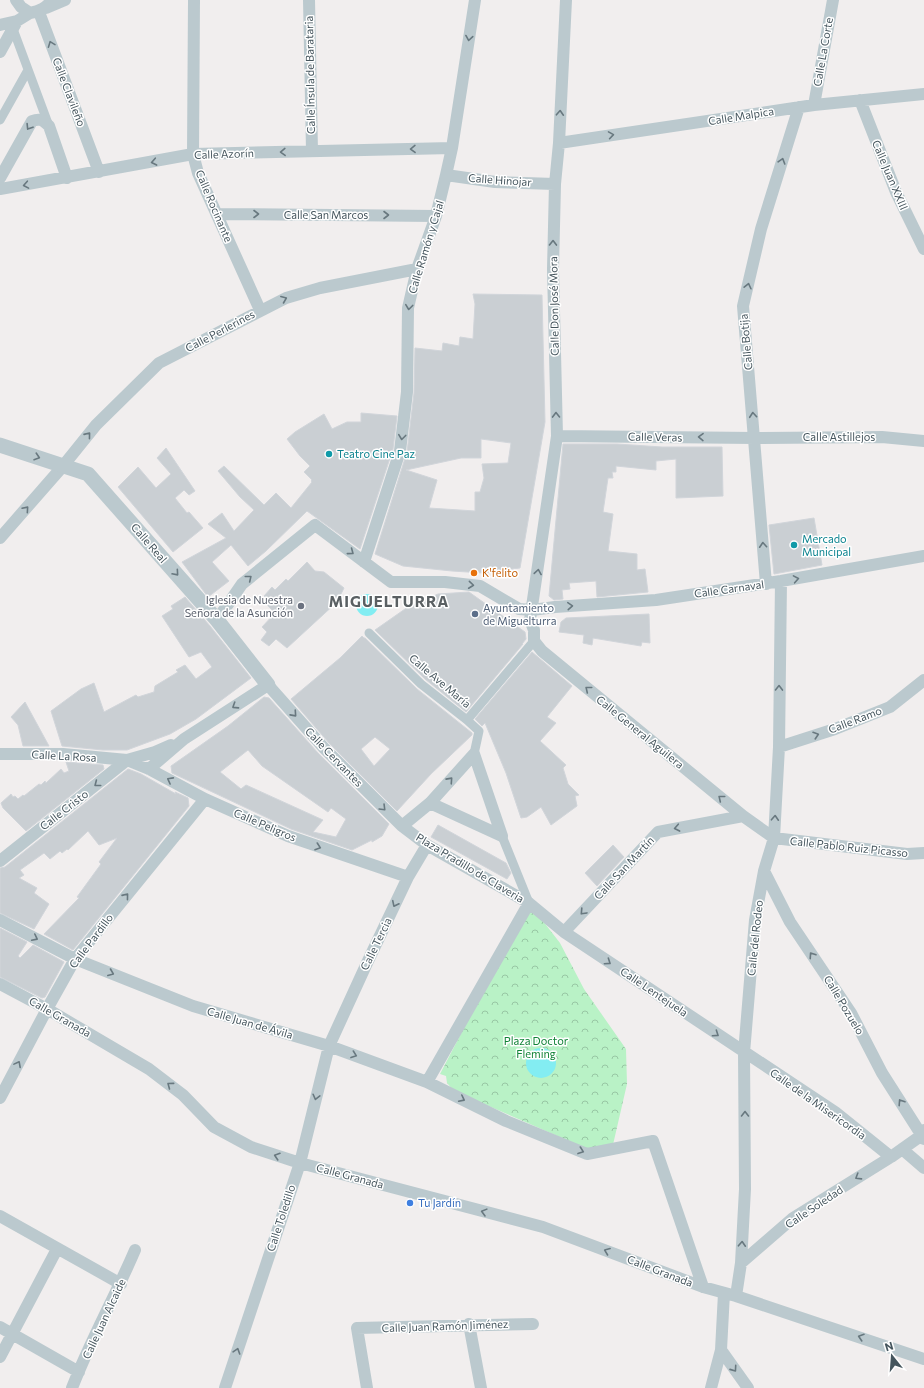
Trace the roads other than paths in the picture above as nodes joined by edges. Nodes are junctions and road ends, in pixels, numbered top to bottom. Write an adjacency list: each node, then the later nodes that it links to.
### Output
1 (16, 0): 8 (street)
2 (65, 0): 8 (street)
3 (194, 0): 22 (street, Calle Rocinante)
4 (309, 0): 21 (street, Calle Ínsula de Barataria)
5 (475, 0): 20 (street, Calle Ramón y Cajal, one-way to 20)
6 (566, 0): 19 (street, Calle Don José Mora, one-way to 6)
7 (833, 0): 15 (street, Calle La Corte)
8 (42, 8): 10 (street); 23 (street, Calle Clavileño, one-way to 8)
9 (0, 25): 10 (street)
10 (15, 25): 11 (street); 12 (street)
11 (0, 52)
12 (28, 70): 17 (street); 18 (street)
13 (924, 94): 14 (street, Calle Malpica)
14 (860, 100): 15 (street, Calle Malpica); 31 (street, Calle Juan XXIII)
15 (814, 105): 16 (street, Calle Malpica)
16 (799, 107): 19 (street, Calle Malpica, one-way to 16); 35 (street, Calle Botija, one-way to 16)
17 (0, 120)
18 (49, 126): 25 (street, one-way to 25); 26 (street)
19 (559, 143): 27 (street, Calle Don José Mora)
20 (452, 148): 21 (street, Calle Azorín, one-way to 21); 24 (street, Calle Ramón y Cajal)
21 (312, 151): 22 (street, Calle Azorín, one-way to 22)
22 (193, 154): 23 (street, Calle Azorín, one-way to 23); 29 (street, Calle Rocinante)
23 (99, 172): 26 (street, Calle Azorín)
24 (446, 175): 27 (street, Calle Hinojar); 30 (street, Calle Ramón y Cajal)
25 (0, 178)
26 (67, 178): 28 (street, Calle Azorín, one-way to 28)
27 (555, 184): 34 (street, Calle Don José Mora, one-way to 27)
28 (0, 189)
29 (217, 214): 30 (street, Calle San Marcos, one-way to 30); 33 (street, Calle Rocinante)
30 (436, 216): 32 (street, Calle Ramón y Cajal)
31 (924, 249)
32 (417, 269): 33 (street, Calle Perlerines, one-way to 32); 41 (street, Calle Ramón y Cajal, one-way to 41)
33 (260, 310): 38 (street, Calle Perlerines, one-way to 33)
34 (556, 436): 35 (street, Calle Veras, one-way to 34); 44 (street, Calle Don José Mora, one-way to 34)
35 (754, 438): 36 (street, Calle Astillejos); 43 (street, Calle Botija, one-way to 35)
36 (924, 440)
37 (0, 445): 38 (street, Calle Real, one-way to 38)
38 (63, 466): 39 (street, Calle Perlerines, one-way to 38); 45 (street, Calle Real, one-way to 45)
39 (0, 538)
40 (924, 556): 42 (street, Calle Carnaval, one-way to 40)
41 (364, 562): 44 (street, one-way to 44); 45 (street, one-way to 41)
42 (780, 582): 43 (street, Calle Carnaval); 52 (street, Calle del Rodeo, one-way to 42)
43 (766, 584): 44 (street, Calle Carnaval, one-way to 43)
44 (532, 610): 47 (street)
45 (217, 620): 49 (street, Calle Real)
46 (369, 633): 50 (street, Calle Ave María)
47 (534, 641): 50 (street); 59 (street, Calle General Aguilera, one-way to 47)
48 (924, 680): 52 (street, Calle Ramo, one-way to 48)
49 (268, 685): 51 (street, one-way to 51); 60 (street, Calle Cervantes, one-way to 60)
50 (467, 720): 54 (street, Calle Ave María)
51 (184, 739): 55 (street); 56 (street)
52 (779, 747): 62 (street, Calle del Rodeo, one-way to 52)
53 (0, 754): 55 (street, Calle La Rosa)
54 (474, 754): 58 (street, Plaza Pradillo de Claveria, one-way to 54); 61 (street, Plaza Pradillo de Claveria)
55 (128, 760): 56 (street, Calle Peligros); 65 (street, Calle Cristo, one-way to 65)
56 (149, 769): 57 (street, Calle Peligros, one-way to 56)
57 (205, 799): 67 (street, Calle Peligros, one-way to 67); 71 (street, Calle Pardillo, one-way to 57)
58 (430, 803): 60 (street, Plaza Pradillo de Claveria); 61 (street)
59 (743, 816): 62 (street, Calle General Aguilera); 70 (street, Calle San Martín, one-way to 70)
60 (402, 826): 63 (street, Plaza Pradillo de Claveria)
61 (502, 836): 68 (street, Plaza Pradillo de Claveria)
62 (774, 838): 64 (street, Calle Pablo Ruiz Picasso); 66 (street, Calle del Rodeo)
63 (427, 845): 67 (street, Calle Tercia); 68 (street, Plaza Pradillo de Claveria)
64 (924, 853)
65 (0, 861)
66 (764, 871): 75 (street, Calle del Rodeo); 78 (street, Calle Pozuelo, one-way to 66)
67 (408, 877): 74 (street, Calle Tercia, one-way to 74)
68 (529, 903): 70 (street, Plaza Pradillo de Claveria); 76 (street)
69 (0, 920): 71 (street, Calle Juan de Ávila, one-way to 71)
70 (564, 932): 75 (street, Calle Lentejuela, one-way to 75)
71 (75, 959): 73 (street, Calle Pardillo); 74 (street, Calle Juan de Ávila, one-way to 74)
72 (0, 984): 73 (street, Calle Granada)
73 (47, 1009): 77 (street, Calle Pardillo, one-way to 73); 81 (street, Calle Granada, one-way to 73)
74 (329, 1046): 76 (street, Calle Juan de Ávila, one-way to 76); 81 (street, Calle Toledillo, one-way to 81)
75 (744, 1053): 80 (street, Calle de la Misericordia); 86 (street, Calle del Rodeo, one-way to 75)
76 (427, 1082): 88 (street, Calle Juan de Ávila, one-way to 88)
77 (0, 1098)
78 (923, 1135): 79 (street, Calle Soledad)
79 (902, 1150): 80 (street, Calle Soledad); 82 (street)
80 (891, 1157): 86 (street, Calle Soledad, one-way to 86)
81 (300, 1163): 88 (street, Calle Granada, one-way to 81); 100 (street, Calle Toledillo, one-way to 81)
82 (924, 1168)
83 (0, 1216): 84 (street)
84 (57, 1249): 87 (street); 94 (street)
85 (135, 1250): 87 (street, Calle Juan Alcaide)
86 (741, 1263): 90 (street, Calle del Rodeo)
87 (121, 1284): 98 (street, Calle Juan Alcaide)
88 (703, 1288): 89 (street, Calle Granada)
89 (724, 1293): 90 (street, Calle Granada); 95 (street)
90 (736, 1296): 97 (street, Calle Granada, one-way to 90)
91 (469, 1324): 92 (street, Calle Juan Ramón Jiménez); 101 (street, Calle Juan Ramón Jiménez); 102 (street)
92 (533, 1324)
93 (0, 1327): 94 (street)
94 (13, 1334): 96 (street); 98 (street)
95 (721, 1350): 103 (street); 104 (street, one-way to 104)
96 (0, 1357)
97 (924, 1359)
98 (79, 1372): 99 (street, Calle Juan Alcaide)
99 (72, 1388)
100 (225, 1388)
101 (367, 1388)
102 (481, 1388)
103 (711, 1388)
104 (748, 1388)

